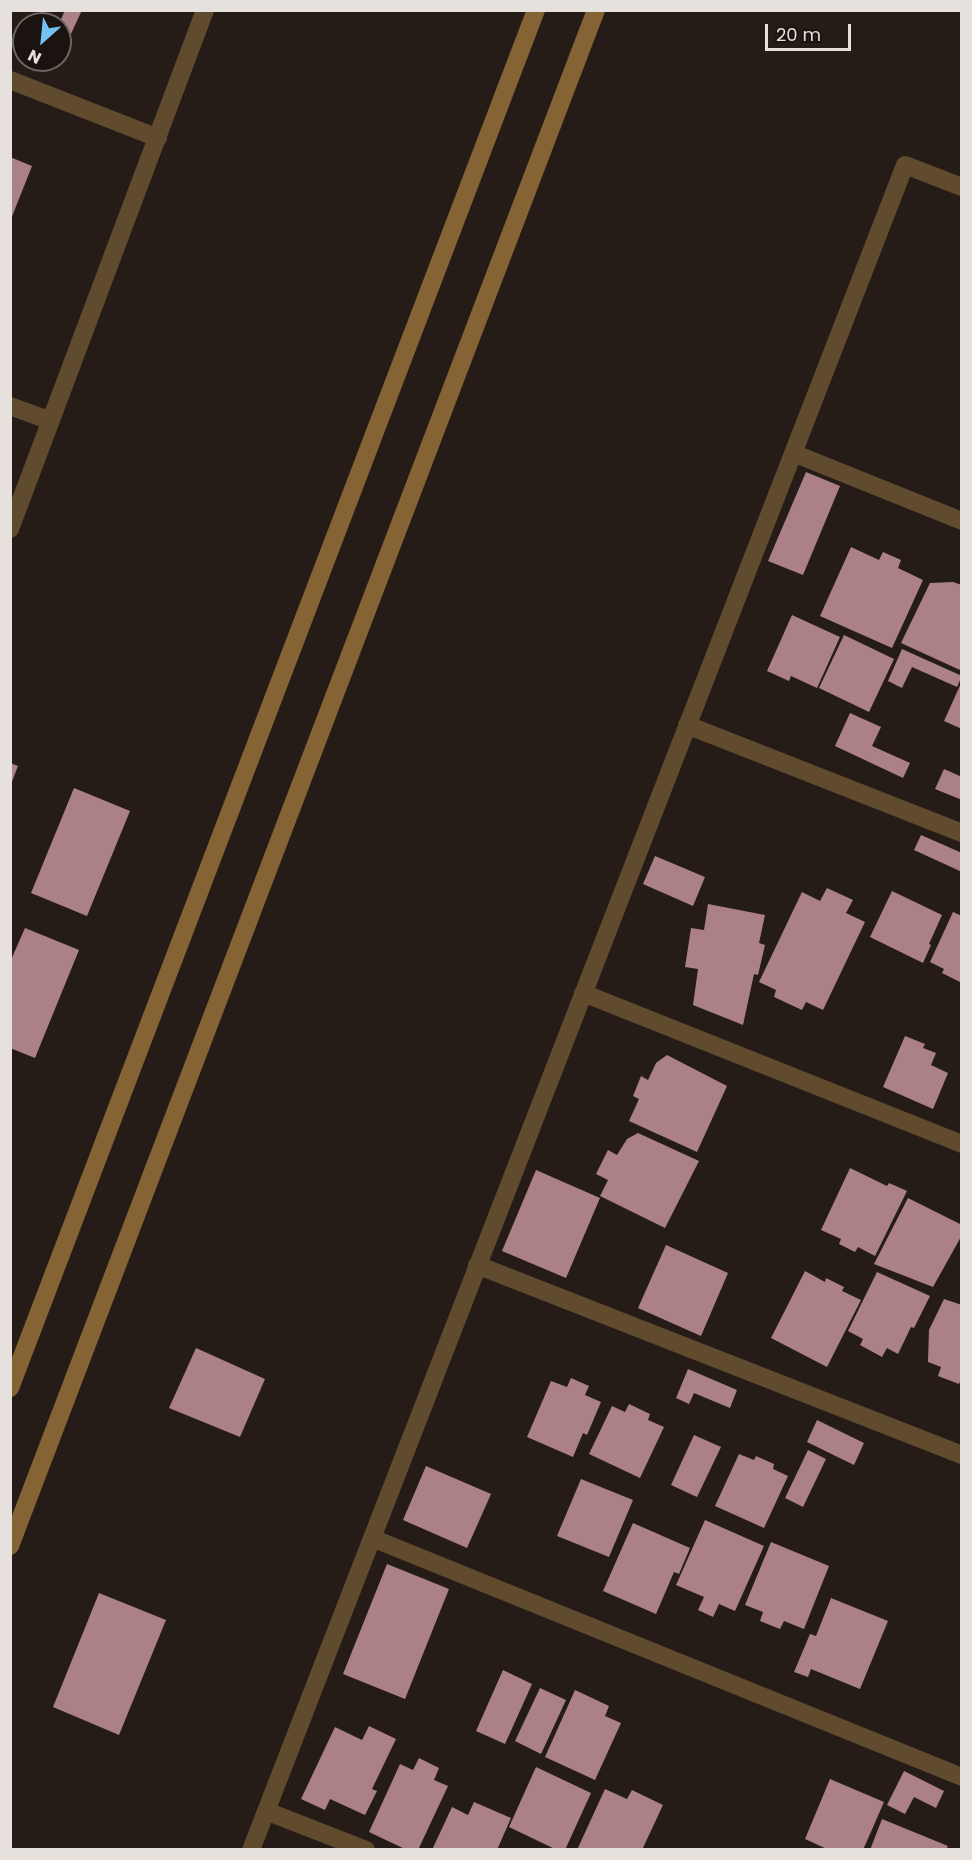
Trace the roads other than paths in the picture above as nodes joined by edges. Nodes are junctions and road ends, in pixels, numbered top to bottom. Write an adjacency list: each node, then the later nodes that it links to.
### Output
1 (205, 10): 5 (street)
2 (536, 10): 17 (main road)
3 (596, 10): 20 (main road)
4 (10, 80): 5 (street)
5 (158, 138): 8 (street)
6 (962, 187): 9 (street)
7 (10, 406): 8 (street)
8 (51, 421): 11 (street)
9 (793, 453): 10 (street); 12 (street)
10 (962, 521)
11 (10, 529)
12 (687, 725): 13 (street); 14 (street)
13 (962, 833)
14 (583, 993): 15 (street); 16 (street)
15 (962, 1144)
16 (477, 1265): 18 (street); 19 (street)
17 (10, 1388)
18 (962, 1455)
19 (372, 1538): 21 (street); 22 (street)
20 (10, 1546)
21 (962, 1777)
22 (266, 1810): 23 (street); 24 (street)
23 (250, 1850)
24 (366, 1850)

